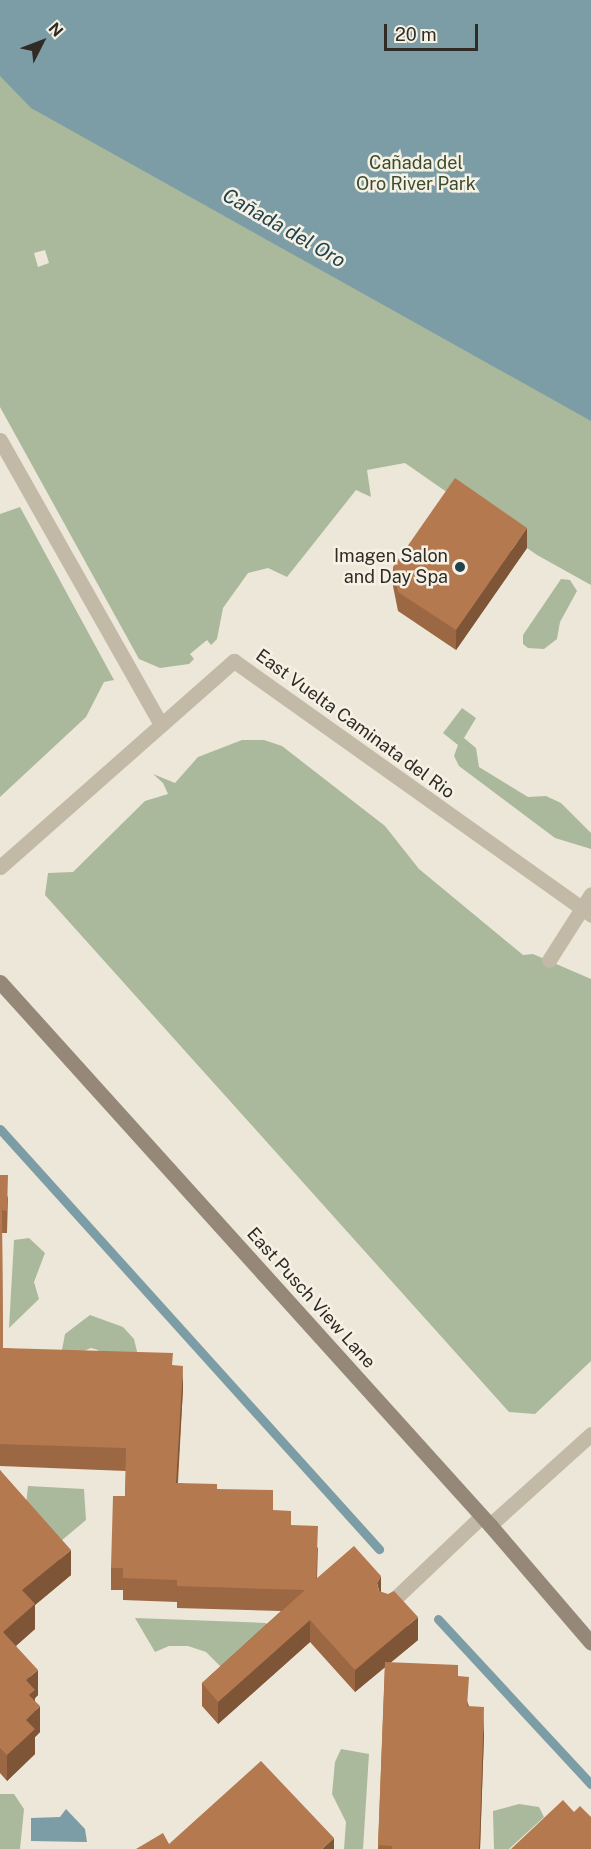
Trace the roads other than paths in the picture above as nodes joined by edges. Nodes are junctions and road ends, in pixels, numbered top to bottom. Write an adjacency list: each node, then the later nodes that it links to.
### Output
1 (0, 441): 2 (lane)
2 (161, 725): 3 (lane, East Vuelta Caminata del Rio); 5 (lane, East Vuelta Caminata del Rio)
3 (0, 867)
4 (591, 894): 5 (lane)
5 (586, 911): 6 (lane)
6 (549, 960)
7 (0, 982): 9 (main road, East Pusch View Lane)
8 (591, 1434): 9 (lane)
9 (486, 1521): 10 (lane); 11 (main road, East Pusch View Lane)
10 (386, 1606)
11 (591, 1643)

